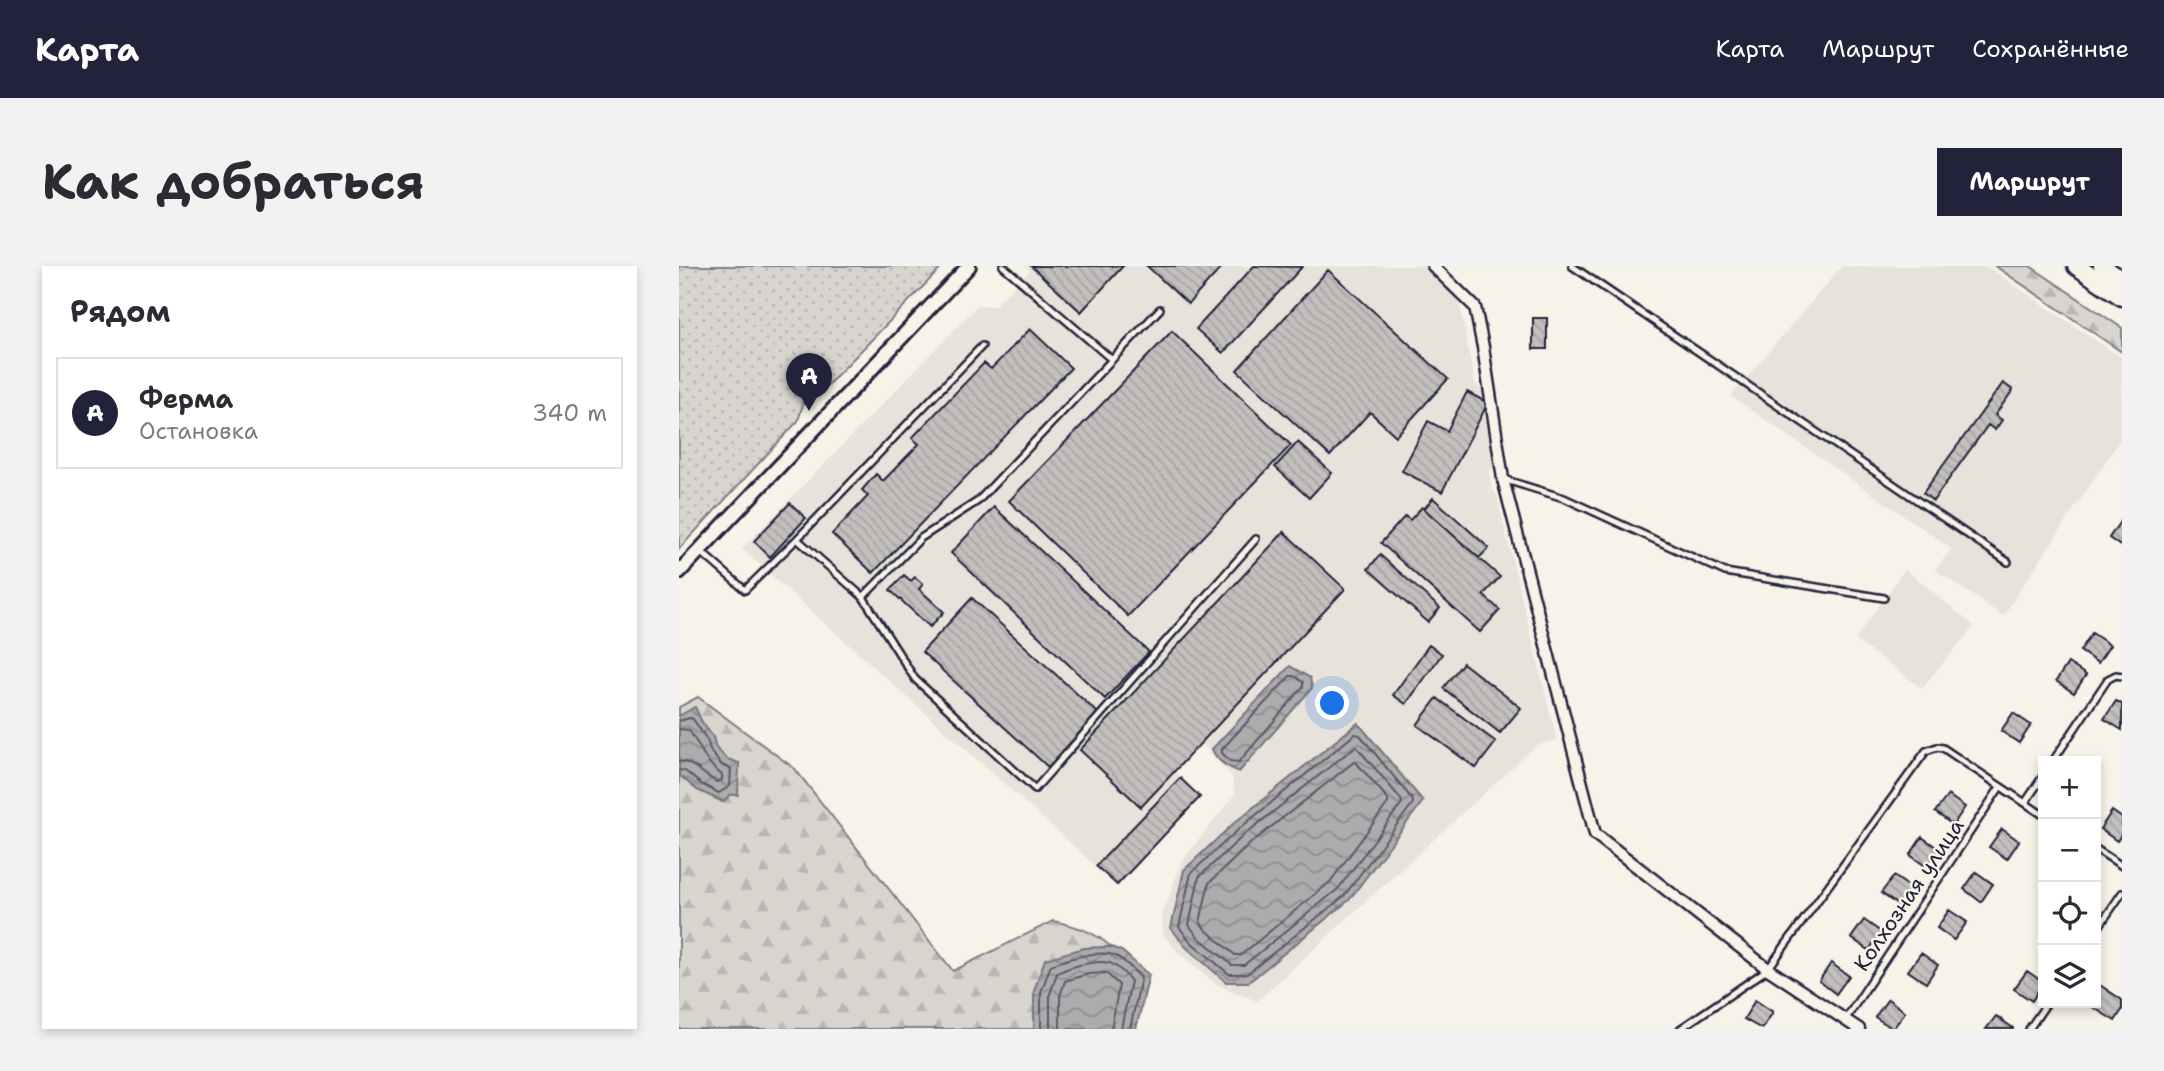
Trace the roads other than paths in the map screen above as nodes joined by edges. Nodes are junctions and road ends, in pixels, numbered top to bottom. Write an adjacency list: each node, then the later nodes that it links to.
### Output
1 (969, 266): 15 (street)
2 (1003, 266): 11 (lane)
3 (1433, 266): 12 (street)
4 (1572, 266): 16 (lane)
5 (2076, 266): 8 (highway)
6 (2102, 266): 7 (highway)
7 (2122, 279)
8 (2122, 297)
9 (1160, 309): 11 (lane)
10 (982, 346): 13 (lane)
11 (1111, 359): 18 (lane)
12 (1503, 479): 19 (lane); 30 (street)
13 (797, 539): 15 (lane); 18 (lane)
14 (1256, 539): 18 (lane)
15 (700, 550): 17 (street)
16 (2008, 562)
17 (679, 572)
18 (863, 597)
19 (1884, 598)
20 (2122, 676): 21 (lane)
21 (2056, 756)
22 (2038, 784): 24 (lane)
23 (2000, 787): 24 (lane); 30 (lane); 32 (lane, Колхозная улица)
24 (2025, 803): 25 (lane)
25 (2038, 812)
26 (2101, 852): 27 (lane)
27 (2122, 866)
28 (2122, 893): 29 (lane)
29 (2101, 924)
30 (1768, 970): 32 (street); 33 (lane)
31 (2044, 1008): 35 (lane)
32 (1845, 1020): 34 (street)
33 (1680, 1029)
34 (1859, 1029)
35 (2029, 1029)

